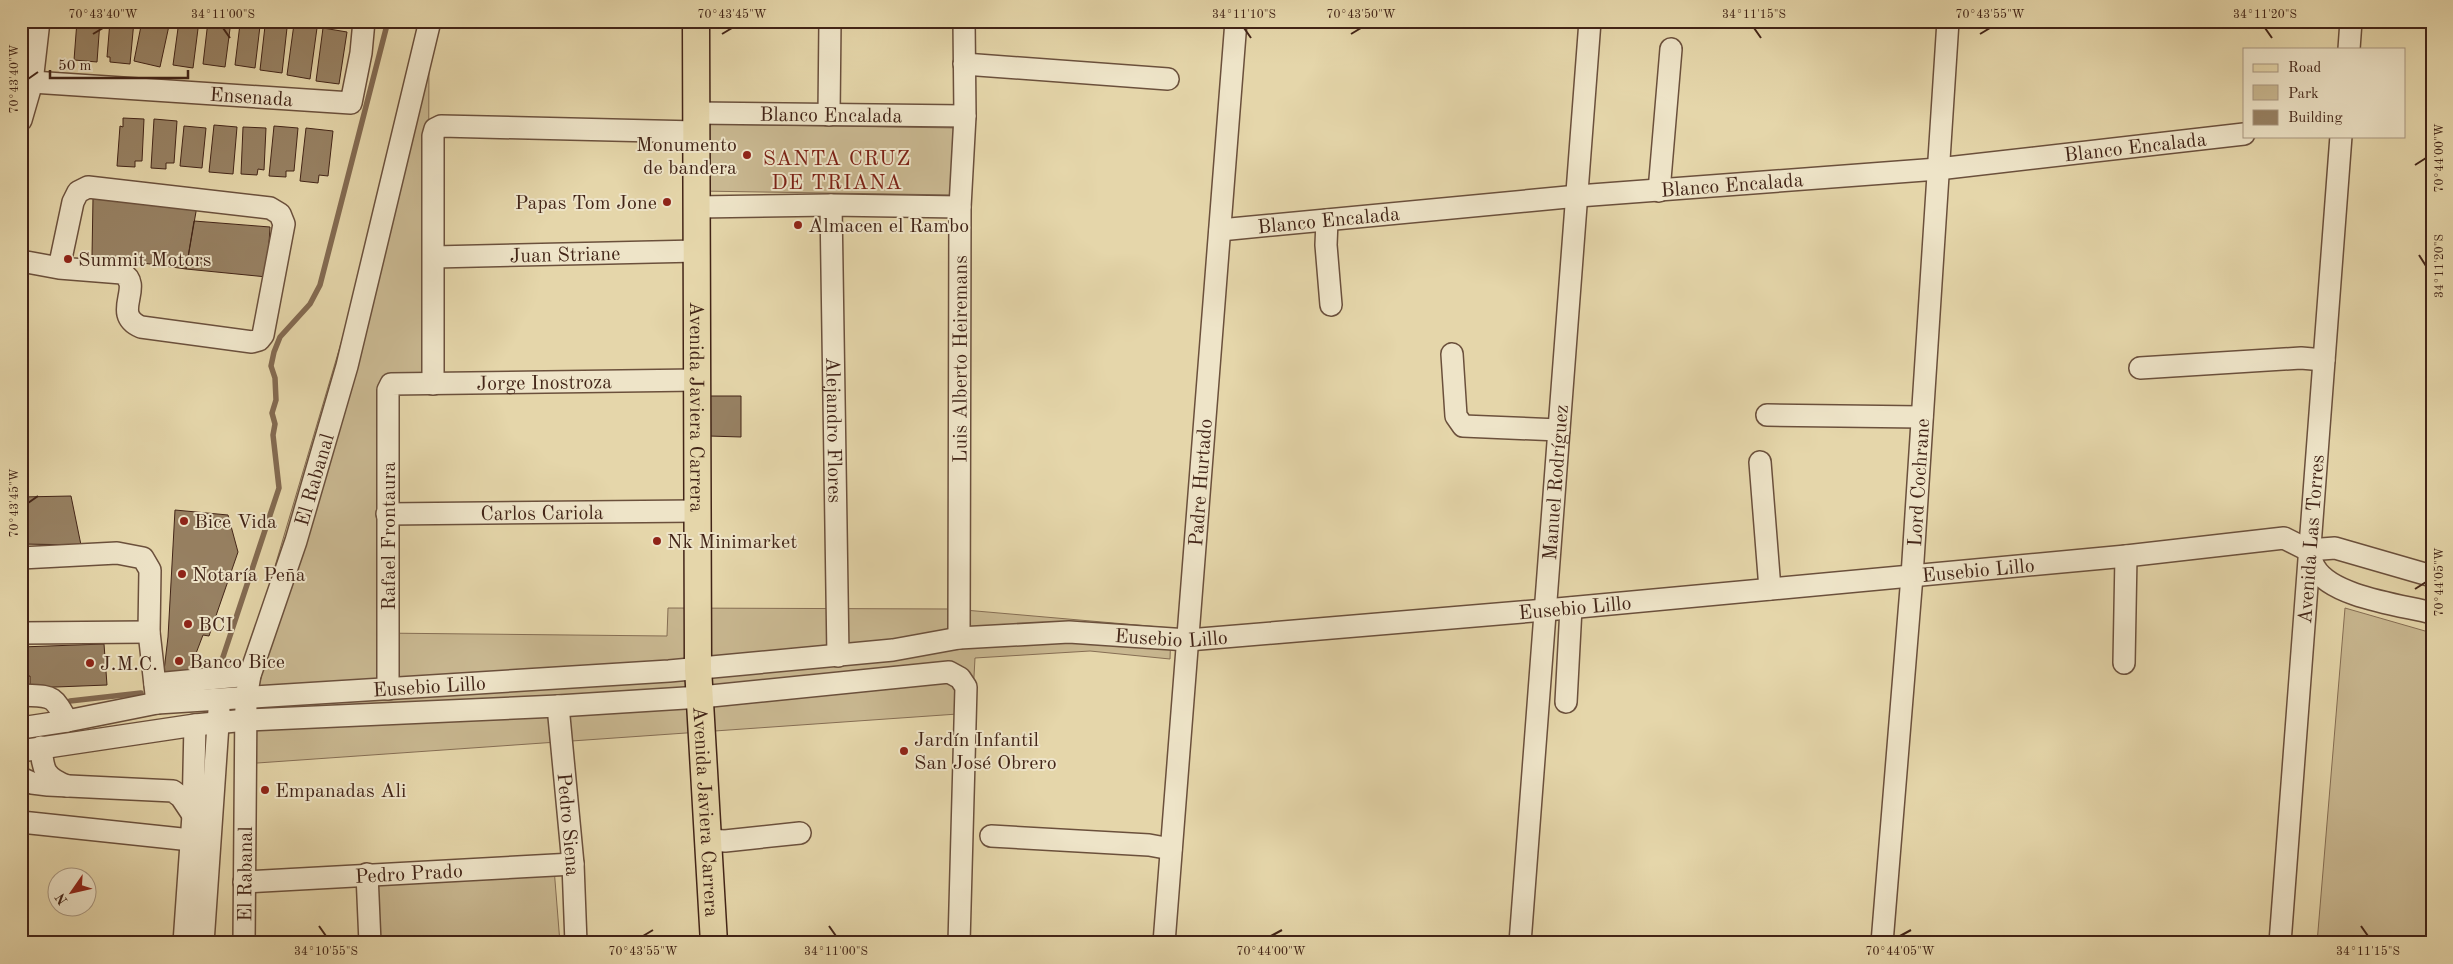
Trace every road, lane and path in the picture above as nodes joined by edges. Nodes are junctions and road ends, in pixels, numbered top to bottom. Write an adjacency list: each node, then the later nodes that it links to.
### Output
1 (39, 21): 15 (street)
2 (364, 21): 15 (street, Ensenada)
3 (430, 21): 64 (street, El Rabanal)
4 (696, 21): 19 (main road, Avenida Javiera Carrera)
5 (830, 21): 16 (street)
6 (964, 21): 13 (street, Luis Alberto Heiremans)
7 (1236, 21): 29 (street, Padre Hurtado)
8 (1590, 21): 24 (street, Manuel Rodríguez)
9 (1948, 21): 22 (street, Lord Cochrane)
10 (2351, 21): 12 (street)
11 (1671, 48): 23 (street)
12 (2349, 48)
13 (964, 64): 14 (street); 17 (street, Luis Alberto Heiremans)
14 (1168, 79)
15 (32, 82): 18 (street)
16 (828, 114): 17 (street, Blanco Encalada); 19 (street, Blanco Encalada)
17 (965, 116): 27 (street, Luis Alberto Heiremans)
18 (21, 120)
19 (696, 122): 26 (main road, Avenida Javiera Carrera); 31 (street, Blanco Encalada)
20 (2243, 134): 22 (street, Blanco Encalada)
21 (2341, 138): 36 (street, Avenida Las Torres)
22 (1938, 169): 23 (street, Blanco Encalada); 42 (street, Lord Cochrane)
23 (1659, 190): 24 (street, Blanco Encalada)
24 (1578, 196): 28 (street, Blanco Encalada); 43 (street, Manuel Rodríguez)
25 (831, 205): 26 (street); 27 (street); 61 (street, Alejandro Flores)
26 (697, 207): 30 (main road, Avenida Javiera Carrera)
27 (960, 207): 58 (street, Luis Alberto Heiremans)
28 (1327, 220): 29 (street, Blanco Encalada); 34 (street)
29 (1220, 230): 59 (street, Padre Hurtado)
30 (696, 251): 31 (street, Juan Striane); 38 (main road, Avenida Javiera Carrera)
31 (434, 257): 40 (street)
32 (21, 261): 33 (street)
33 (60, 268): 33 (street)
34 (1331, 306)
35 (1452, 354): 43 (street)
36 (2324, 360): 37 (street); 47 (street, Avenida Las Torres)
37 (2140, 368)
38 (697, 380): 40 (street, Jorge Inostroza); 45 (main road, Avenida Javiera Carrera)
39 (391, 384): 40 (street, Jorge Inostroza); 46 (street, Rafael Frontaura)
40 (433, 384)
41 (1767, 415): 42 (street)
42 (1922, 417): 50 (street, Lord Cochrane)
43 (1559, 430): 54 (street, Manuel Rodríguez)
44 (1760, 462): 52 (street)
45 (698, 511): 46 (street, Carlos Cariola); 63 (main road, Avenida Javiera Carrera)
46 (387, 514): 66 (street, Rafael Frontaura)
47 (2308, 550): 48 (street, Eusebio Lillo); 51 (street); 55 (street); 103 (street, Avenida Las Torres)
48 (2126, 556): 50 (street, Eusebio Lillo); 62 (street)
49 (21, 558): 56 (street)
50 (1912, 576): 52 (street, Eusebio Lillo); 102 (street, Lord Cochrane)
51 (2432, 576)
52 (1770, 589): 53 (street, Eusebio Lillo)
53 (1572, 608): 54 (street, Eusebio Lillo); 73 (street)
54 (1545, 610): 59 (street, Eusebio Lillo); 101 (street, Manuel Rodríguez)
55 (2432, 613)
56 (149, 632): 57 (street); 68 (street)
57 (21, 633)
58 (959, 638): 59 (street, Eusebio Lillo); 60 (street, Eusebio Lillo)
59 (1188, 640): 89 (street, Padre Hurtado)
60 (893, 650): 61 (street, Eusebio Lillo); 65 (street)
61 (838, 656): 63 (street, Eusebio Lillo); 67 (street, Eusebio Lillo)
62 (2124, 663)
63 (698, 668): 66 (street, Eusebio Lillo); 70 (main road, Avenida Javiera Carrera)
64 (250, 674): 68 (street); 71 (street, El Rabanal)
65 (892, 677): 67 (street, Eusebio Lillo); 99 (street)
66 (388, 689): 71 (street, Eusebio Lillo)
67 (772, 689): 70 (street, Eusebio Lillo)
68 (156, 693): 72 (street, Eusebio Lillo); 76 (street, Eusebio Lillo)
69 (21, 695): 76 (street)
70 (701, 697): 74 (street, Eusebio Lillo); 88 (main road, Avenida Javiera Carrera)
71 (246, 698): 72 (street, Eusebio Lillo); 75 (street, El Rabanal)
72 (220, 700): 77 (street)
73 (1566, 702)
74 (558, 706): 75 (street, Eusebio Lillo); 90 (street, Pedro Siena)
75 (246, 720): 77 (street, Eusebio Lillo); 92 (street, El Rabanal)
76 (67, 721): 79 (street, Eusebio Lillo)
77 (218, 723): 78 (street, Eusebio Lillo); 94 (street)
78 (195, 725): 80 (street, Eusebio Lillo); 83 (street)
79 (21, 728)
80 (31, 749): 82 (street)
81 (21, 778): 82 (street)
82 (67, 786): 83 (street)
83 (193, 815): 87 (street)
84 (21, 822): 87 (street)
85 (800, 832): 88 (street)
86 (991, 836): 89 (street)
87 (191, 840): 93 (street)
88 (708, 840): 98 (main road, Avenida Javiera Carrera)
89 (1171, 849): 100 (street, Padre Hurtado)
90 (573, 864): 91 (street, Pedro Prado); 97 (street, Pedro Siena)
91 (367, 874): 92 (street, Pedro Prado); 96 (street)
92 (244, 882): 95 (street, El Rabanal)
93 (184, 943)
94 (203, 943)
95 (244, 943)
96 (370, 943)
97 (576, 943)
98 (714, 943)
99 (959, 943)
100 (1164, 943)
101 (1520, 943)
102 (1882, 943)
103 (2280, 943)

